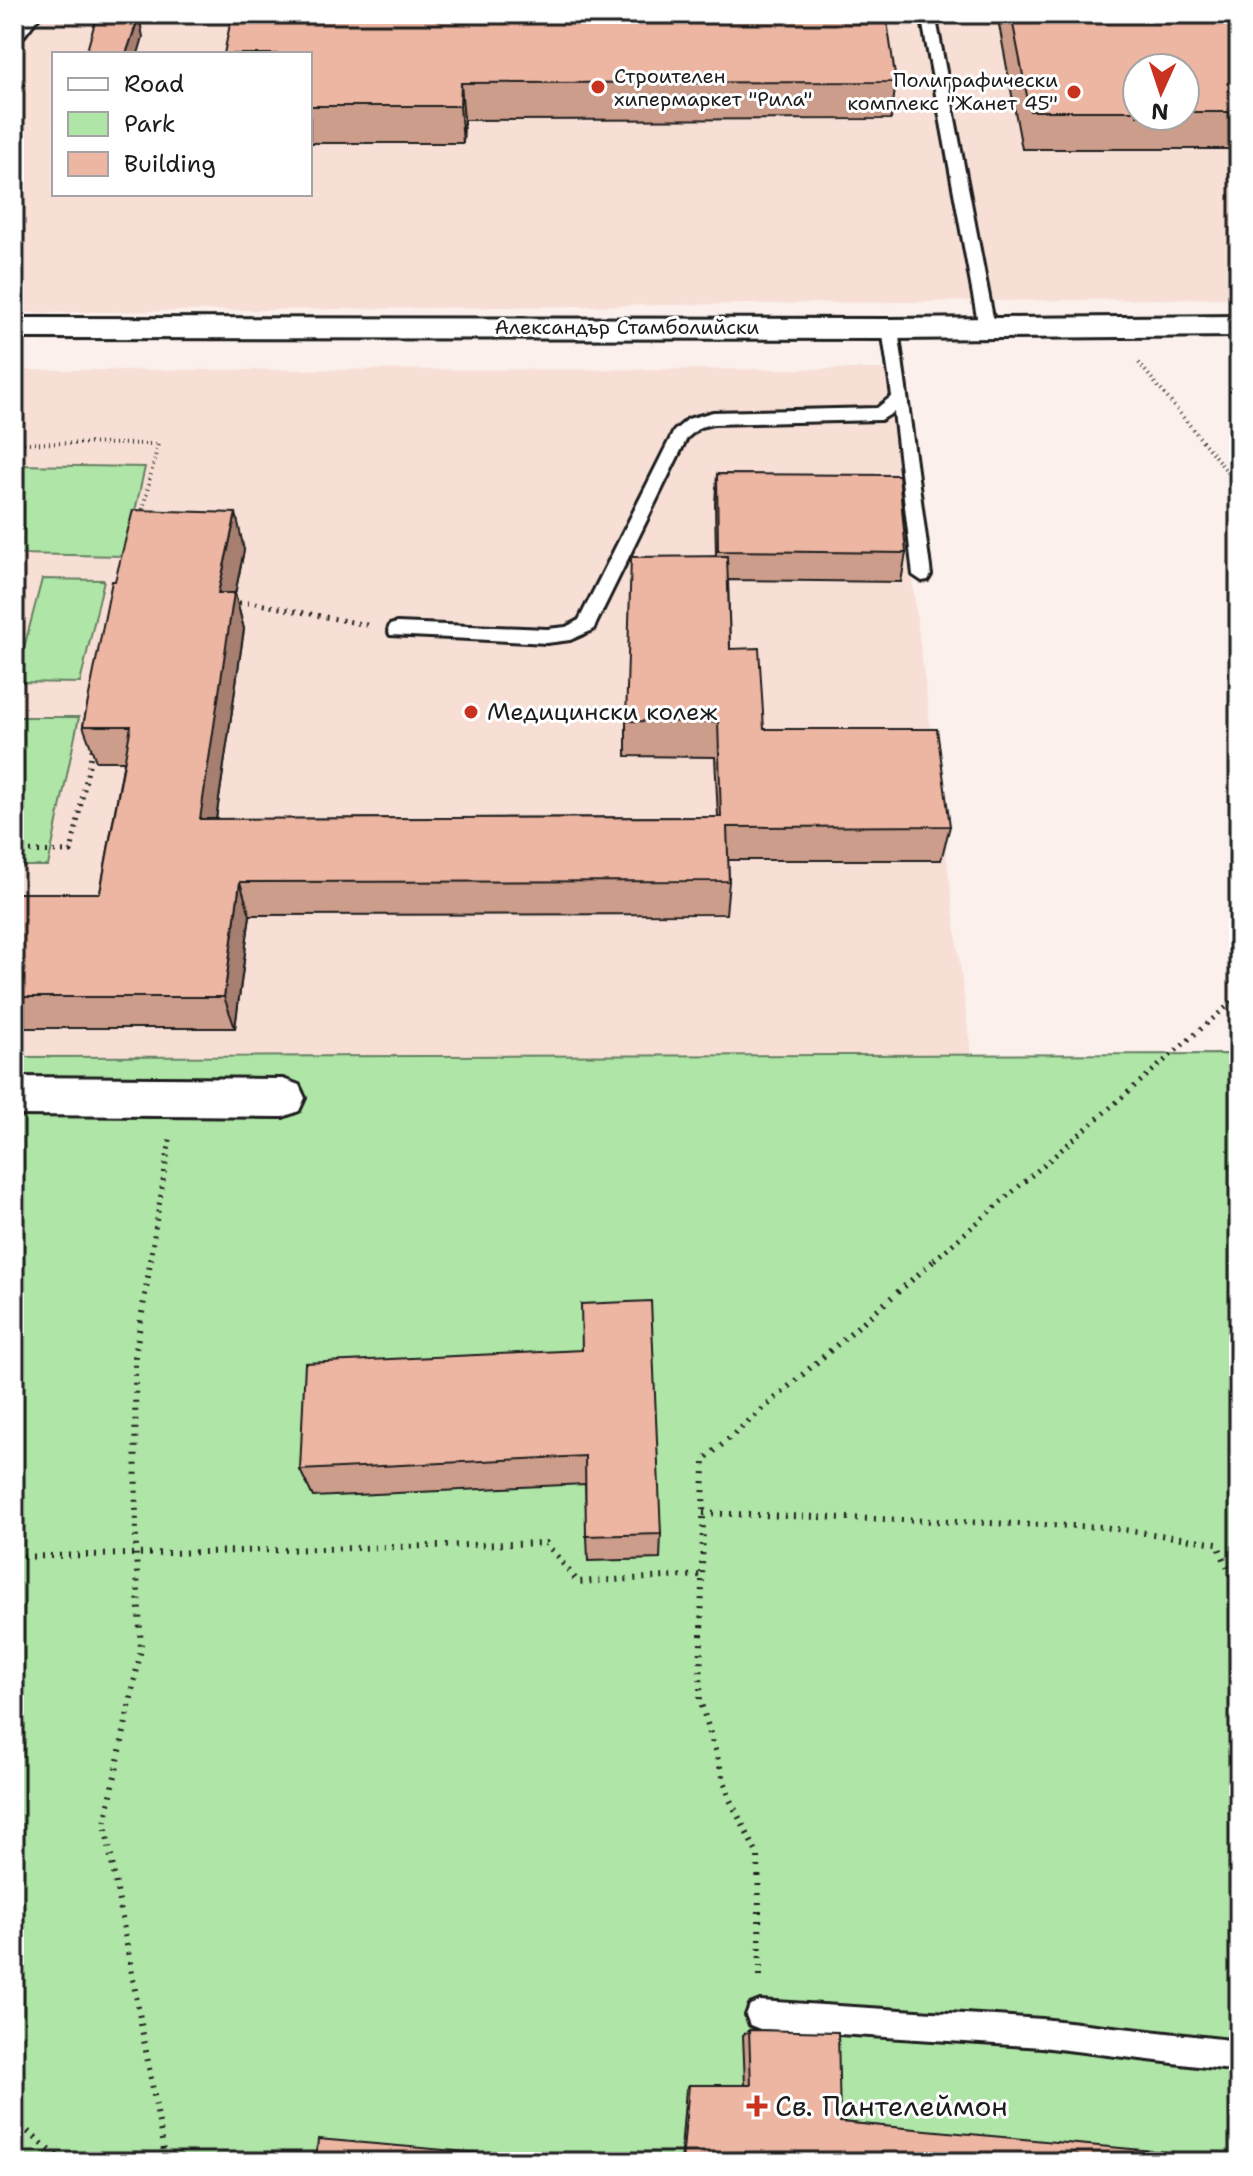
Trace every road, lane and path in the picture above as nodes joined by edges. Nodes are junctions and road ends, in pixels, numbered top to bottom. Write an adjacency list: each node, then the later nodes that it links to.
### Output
1 (928, 14): 5 (lane)
2 (1239, 326): 3 (street, Александър Стамболийски)
3 (1100, 327): 5 (street, Александър Стамболийски); 9 (path)
4 (14, 328): 6 (street, Александър Стамболийски)
5 (987, 328): 6 (street, Александър Стамболийски)
6 (890, 329): 7 (lane)
7 (901, 398): 11 (lane); 13 (lane)
8 (14, 443): 10 (path)
9 (1239, 486)
10 (142, 515)
11 (922, 575)
12 (225, 602): 13 (path)
13 (397, 630)
14 (95, 733): 15 (path)
15 (14, 851)
16 (1239, 996): 20 (path)
17 (14, 1096): 18 (street)
18 (176, 1097): 19 (street); 21 (path)
19 (283, 1098)
20 (703, 1513): 23 (path); 24 (path)
21 (136, 1554): 22 (path); 23 (path); 29 (path)
22 (14, 1557)
23 (702, 1575): 25 (path)
24 (1239, 1594)
25 (760, 2015): 26 (lane)
26 (1239, 2056)
27 (14, 2120): 28 (path)
28 (64, 2162)
29 (166, 2162)

